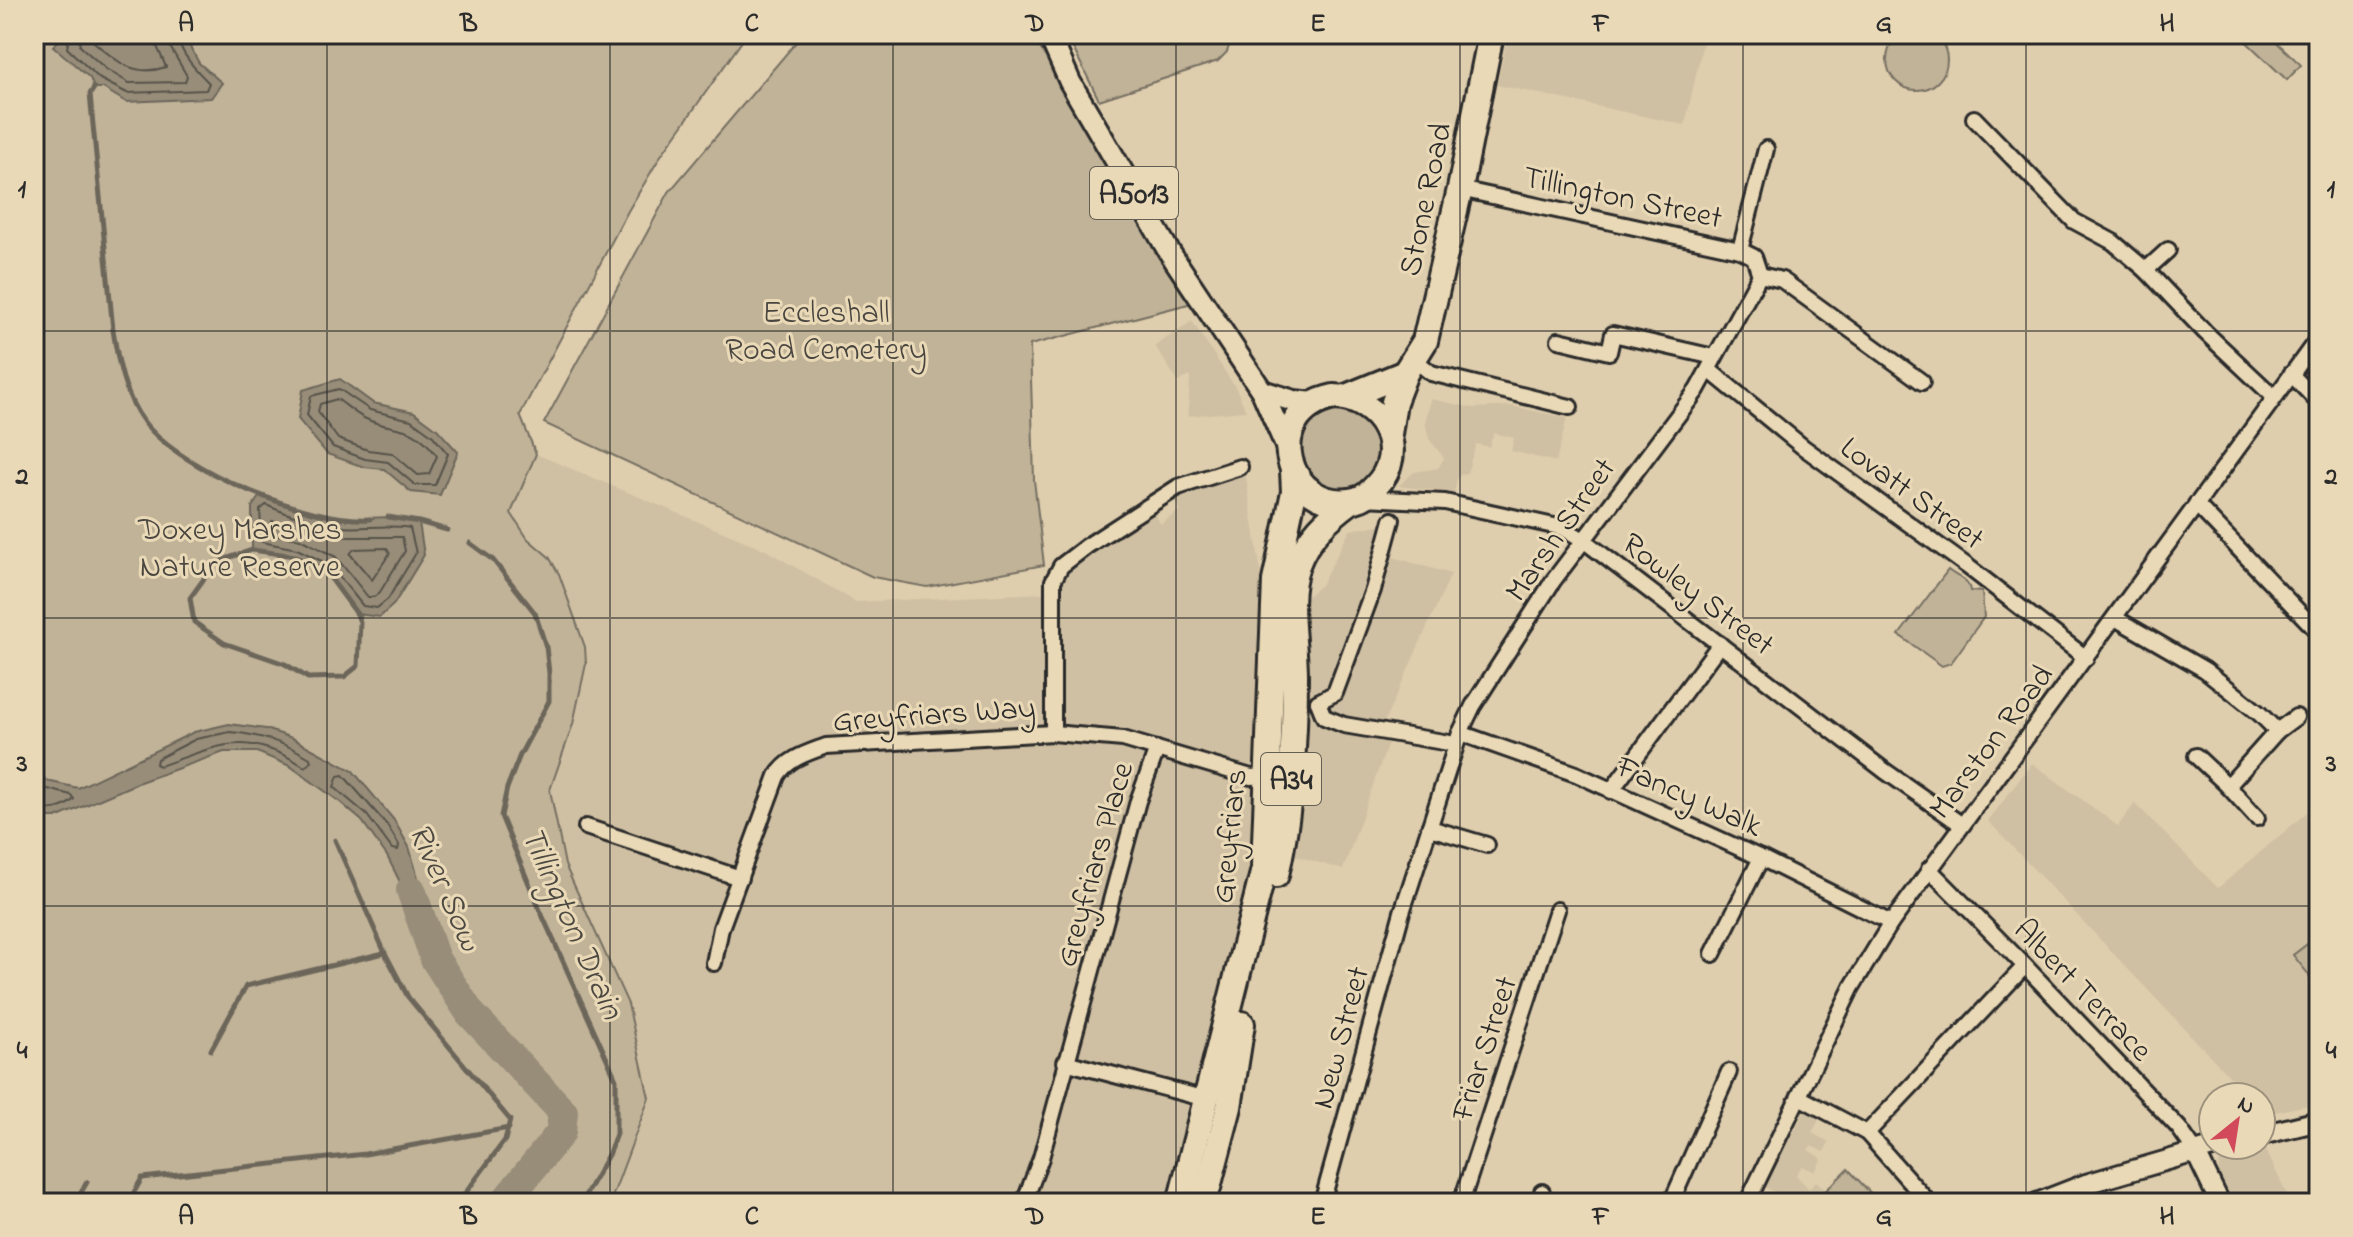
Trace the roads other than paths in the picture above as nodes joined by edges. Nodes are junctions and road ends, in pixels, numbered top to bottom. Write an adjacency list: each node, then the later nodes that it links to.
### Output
1 (1049, 34): 16 (main road, A5013)
2 (1491, 34): 5 (highway, Stone Road / A34)
3 (1974, 118): 8 (street)
4 (1766, 149): 6 (street)
5 (1460, 189): 6 (street, Tillington Street); 13 (highway, Stone Road / A34)
6 (1740, 250): 9 (street, Tillington Street)
7 (2168, 250): 8 (street)
8 (2146, 270): 17 (street)
9 (1760, 275): 12 (street, Marsh Street); 15 (street)
10 (2319, 337): 14 (street, Marston Road)
11 (1559, 340): 12 (street)
12 (1711, 364): 29 (street, Marsh Street); 33 (street, Lovatt Street)
13 (1410, 367): 18 (highway); 21 (street); 22 (highway, Stone Road / A34)
14 (2291, 374): 17 (street, Marston Road); 20 (street)
15 (1922, 382)
16 (1262, 391): 19 (main road); 23 (main road, A5013)
17 (2273, 396): 27 (street, Marston Road)
18 (1346, 397): 19 (highway); 22 (highway)
19 (1314, 403): 23 (highway)
20 (2319, 403)
21 (1570, 407)
22 (1389, 434): 26 (highway, A34)
23 (1286, 446): 25 (highway, A34)
24 (1240, 467): 38 (street)
25 (1293, 470): 26 (highway); 42 (highway, Greyfriars / A34)
26 (1358, 500): 29 (street, Rowley Street); 34 (highway, Greyfriars / A34)
27 (2196, 504): 30 (street, Marston Road); 31 (street)
28 (1392, 520): 35 (street)
29 (1582, 539): 32 (street, Rowley Street); 39 (street, Marsh Street)
30 (2115, 618): 33 (street, Marston Road); 37 (street)
31 (2319, 633)
32 (1720, 644): 44 (street); 46 (street, Rowley Street)
33 (2086, 658): 46 (street, Marston Road)
34 (1295, 675): 35 (street, Fancy Walk); 42 (highway); 67 (highway, Greyfriars / A34)
35 (1318, 702): 39 (street, Fancy Walk)
36 (2296, 717): 37 (street)
37 (2277, 731): 43 (street)
38 (1053, 733): 40 (street, Greyfriars Way); 52 (street, Greyfriars Way)
39 (1457, 739): 44 (street, Fancy Walk); 48 (street, Marsh Street)
40 (1157, 749): 42 (street, Greyfriars Place); 59 (street, Greyfriars Place)
41 (2196, 756): 43 (street)
42 (1269, 776): 62 (highway, Greyfriars / A34)
43 (2228, 786): 45 (street)
44 (1611, 791): 50 (street, Fancy Walk)
45 (2257, 818)
46 (1962, 825): 51 (street, Marston Road)
47 (586, 827): 52 (street)
48 (1430, 828): 49 (street); 53 (street, Marsh Street)
49 (1487, 845)
50 (1761, 858): 55 (street, Fancy Walk); 56 (street)
51 (1929, 869): 55 (street, Marston Road); 58 (street, Albert Terrace)
52 (740, 878): 57 (street, Greyfriars Way)
53 (1411, 887): 70 (street, New Street)
54 (1557, 910): 71 (street, Friar Street)
55 (1891, 923): 61 (street, Marston Road)
56 (1713, 954)
57 (714, 963)
58 (2025, 966): 65 (street); 66 (street, Albert Terrace)
59 (1065, 1062): 62 (street); 68 (street, Greyfriars Place)
60 (1729, 1072): 72 (street)
61 (1799, 1097): 65 (street); 73 (street, Marston Road)
62 (1206, 1099): 69 (highway, Greyfriars / A34)
63 (2319, 1121): 64 (main road)
64 (2277, 1131)
65 (1867, 1133): 74 (street)
66 (2195, 1151): 75 (main road); 76 (main road)
67 (1207, 1194)
68 (1024, 1203)
69 (1180, 1203)
70 (1322, 1203)
71 (1461, 1203)
72 (1671, 1203)
73 (1747, 1203)
74 (1929, 1203)
75 (2037, 1203)
76 (2220, 1203)

